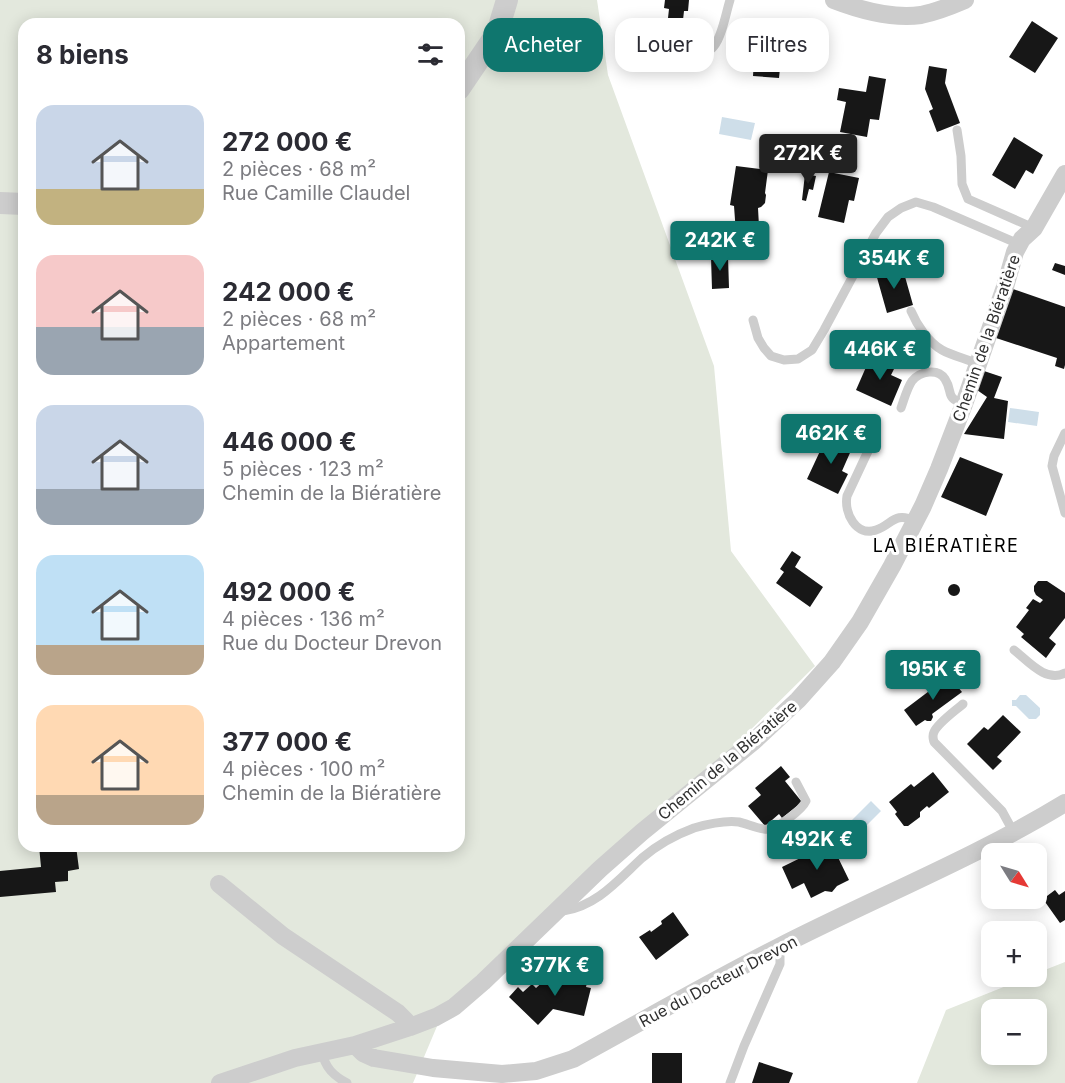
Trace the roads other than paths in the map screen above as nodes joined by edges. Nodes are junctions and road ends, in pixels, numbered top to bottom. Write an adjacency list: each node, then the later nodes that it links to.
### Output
1 (507, 0): 7 (street)
2 (730, 0): 6 (lane)
3 (834, 0): 5 (street)
4 (965, 0): 5 (street)
5 (869, 5)
6 (714, 46)
7 (465, 80)
8 (957, 130): 12 (lane)
9 (1065, 174): 12 (street, Chemin de la Biératière)
10 (0, 203): 11 (street)
11 (18, 204)
12 (1034, 228): 13 (street, Chemin de la Biératière)
13 (1019, 244): 15 (lane); 16 (street, Chemin de la Biératière)
14 (911, 312): 16 (lane)
15 (753, 320)
16 (978, 364): 17 (street, Chemin de la Biératière)
17 (964, 404): 18 (lane); 22 (street, Chemin de la Biératière)
18 (901, 408)
19 (1065, 433): 21 (lane)
20 (815, 444): 22 (lane)
21 (1065, 513)
22 (915, 521): 30 (street, Chemin de la Biératière)
23 (1014, 650): 24 (lane)
24 (1065, 673)
25 (963, 704): 28 (lane)
26 (796, 782): 30 (lane)
27 (1065, 803): 28 (street, Rue du Docteur Drevon)
28 (1014, 833): 31 (street, Rue du Docteur Drevon)
29 (219, 884): 32 (street)
30 (560, 908): 32 (street, Chemin de la Biératière)
31 (777, 948): 33 (street, Rue du Docteur Drevon); 37 (lane)
32 (410, 1027): 33 (street, Chemin de la Biératière)
33 (355, 1045): 34 (street, Chemin de la Biératière)
34 (322, 1052): 35 (street, Chemin de la Biératière); 36 (lane)
35 (220, 1083)
36 (347, 1083)
37 (730, 1083)

